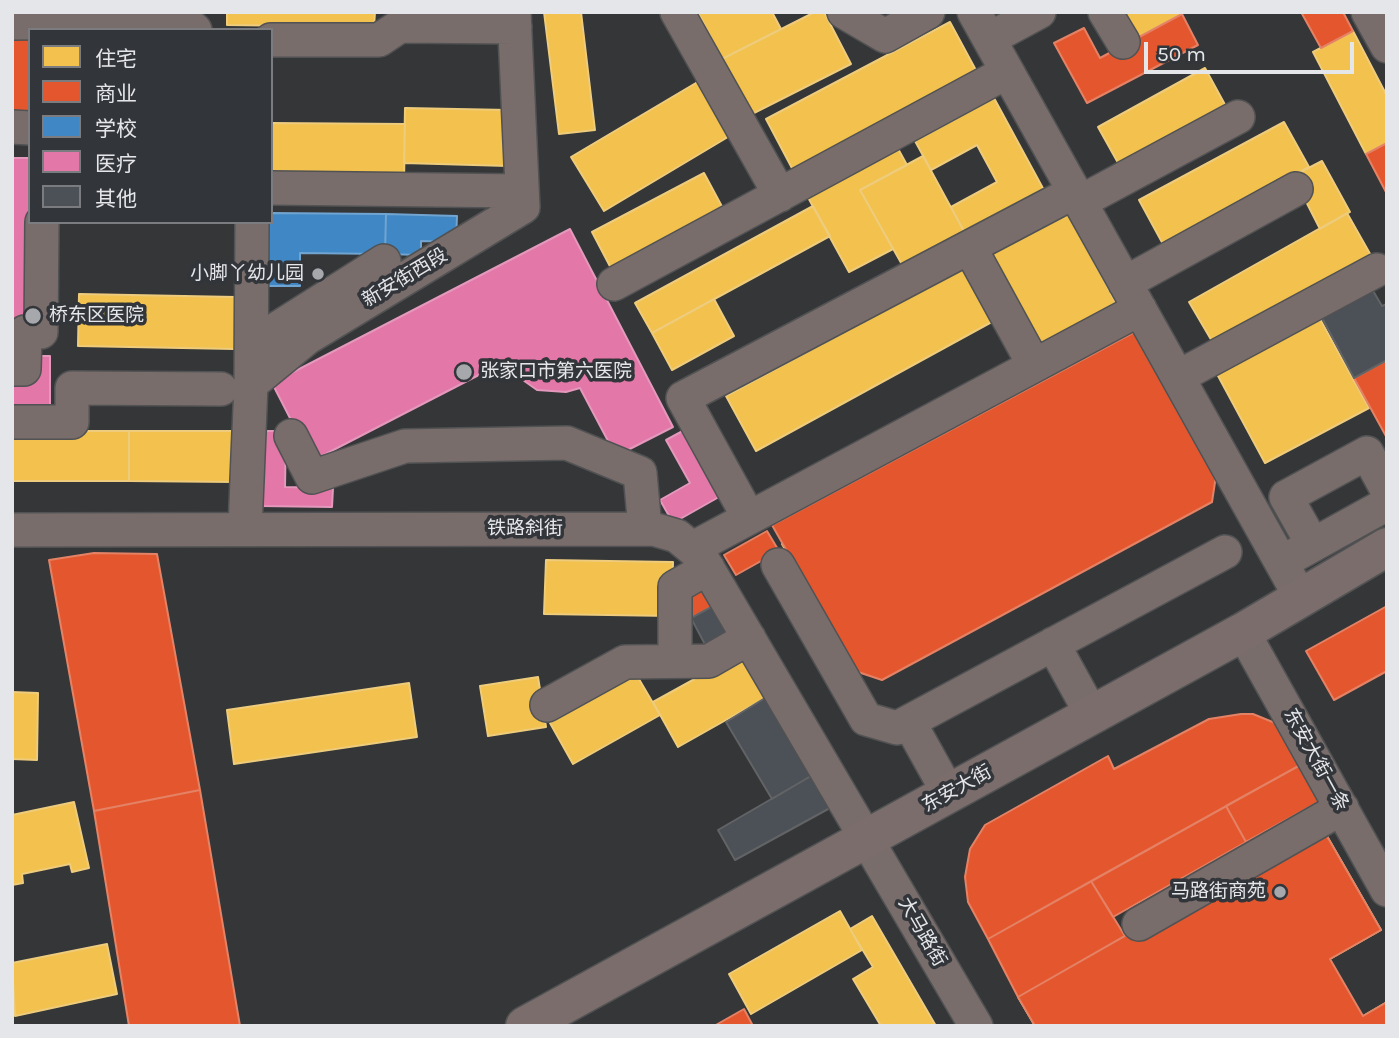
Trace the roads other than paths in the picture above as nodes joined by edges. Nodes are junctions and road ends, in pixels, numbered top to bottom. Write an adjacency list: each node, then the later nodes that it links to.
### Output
1 (677, 12): 20 (street)
2 (844, 12): 3 (street)
3 (928, 12)
4 (1039, 12): 10 (street)
5 (1105, 12): 13 (street)
6 (1368, 12): 14 (street)
7 (70, 17): 9 (street); 11 (street)
8 (514, 20): 12 (street); 19 (street)
9 (12, 23)
10 (981, 26): 15 (street)
11 (193, 28)
12 (273, 40)
13 (1123, 42)
14 (1387, 46)
15 (1007, 72): 20 (street); 21 (street)
16 (1238, 117): 21 (street)
17 (273, 188): 19 (street)
18 (1296, 189): 28 (street)
19 (522, 191): 29 (street, 新安街西段)
20 (780, 195): 27 (street)
21 (1077, 197): 24 (street); 28 (street)
22 (42, 224): 32 (street)
23 (252, 224): 34 (street)
24 (970, 248): 31 (street); 39 (street)
25 (384, 261): 29 (street)
26 (1377, 270): 33 (street)
27 (614, 284)
28 (1133, 296): 31 (street); 33 (street)
29 (334, 307): 30 (street); 34 (street, 新安街西段)
30 (267, 335)
31 (1034, 365): 39 (street)
32 (12, 369)
33 (1178, 377): 47 (street)
34 (236, 387): 35 (street); 40 (street)
35 (12, 422)
36 (290, 436): 41 (street)
37 (1387, 490): 43 (street)
38 (1387, 504): 43 (street)
39 (749, 518): 46 (street)
40 (245, 528): 41 (street, 铁路斜街); 42 (street, 铁路斜街)
41 (645, 529): 46 (street, 铁路斜街)
42 (12, 530)
43 (1313, 545): 47 (street)
44 (1387, 547): 49 (main road, 东安大街)
45 (1225, 552): 52 (street)
46 (700, 558): 51 (street, 铁路斜街); 53 (street)
47 (1282, 562): 49 (street)
48 (778, 565): 56 (street)
49 (1301, 598): 50 (main road, 东安大街)
50 (1243, 632): 55 (main road, 东安大街); 58 (street, 东安大街一条)
51 (749, 638): 53 (street); 59 (street, 铁路斜街)
52 (1053, 644): 55 (street); 56 (street)
53 (675, 661): 54 (street)
54 (547, 705)
55 (1092, 715): 57 (main road, 东安大街)
56 (909, 722): 57 (street)
57 (949, 794): 59 (main road, 东安大街)
58 (1342, 808): 60 (street, 东安大街一条); 61 (street)
59 (868, 839): 62 (main road, 东安大街); 63 (street, 大马路街)
60 (1387, 890)
61 (1139, 924)
62 (540, 1022)
63 (976, 1026)

